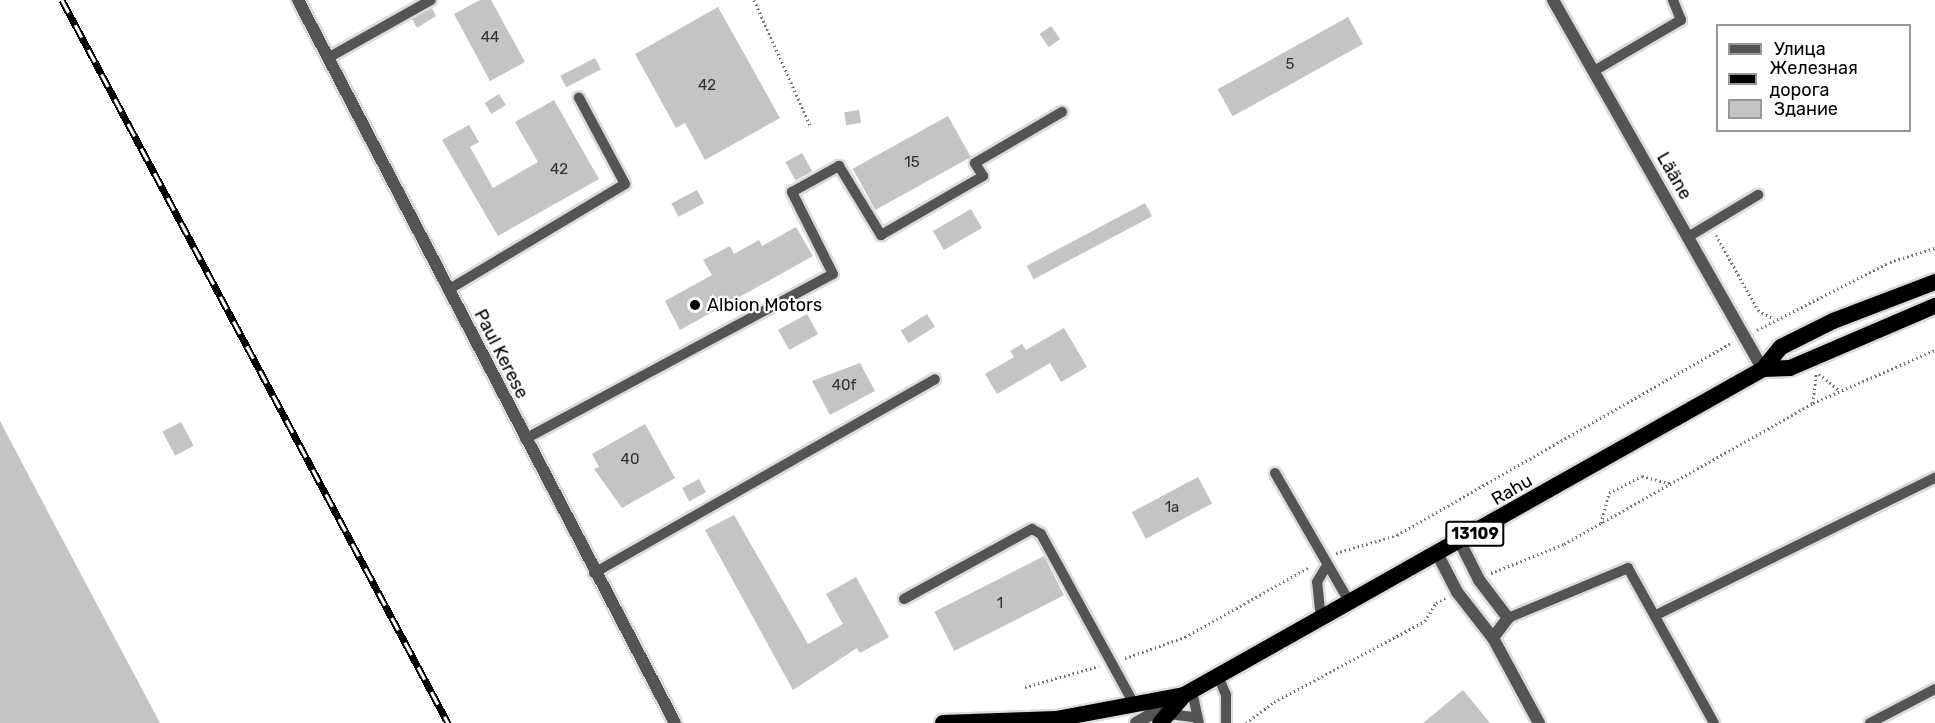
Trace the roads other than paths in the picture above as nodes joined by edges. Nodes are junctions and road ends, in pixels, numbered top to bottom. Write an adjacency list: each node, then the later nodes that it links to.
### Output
1 (298, 0): 5 (street, Paul Kerese)
2 (431, 0): 5 (lane)
3 (1553, 0): 6 (street, Lääne)
4 (1673, 0): 6 (lane)
5 (327, 58): 12 (street, Paul Kerese)
6 (1594, 71): 10 (street, Lääne)
7 (579, 98): 12 (lane)
8 (1062, 112): 16 (lane)
9 (1758, 195): 10 (lane)
10 (1688, 237): 14 (street, Lääne)
11 (1935, 282): 14 (highway, Rahu / 13109)
12 (448, 290): 16 (street, Paul Kerese)
13 (1935, 306): 14 (highway, Rahu / 13109)
14 (1763, 369): 19 (highway, Rahu / 13109)
15 (935, 379): 22 (lane)
16 (525, 439): 22 (street, Paul Kerese)
17 (1275, 473): 21 (lane)
18 (1935, 478): 25 (lane)
19 (1460, 542): 20 (highway, Rahu / 13109); 26 (street)
20 (1438, 555): 24 (highway, Rahu / 13109); 28 (street)
21 (1324, 564): 24 (lane); 27 (lane)
22 (594, 573): 35 (street, Paul Kerese)
23 (904, 599): 32 (lane)
24 (1350, 603): 27 (highway, Rahu / 13109)
25 (1656, 615): 26 (lane); 40 (lane)
26 (1508, 618): 28 (street)
27 (1322, 619): 29 (highway, Rahu / 13109)
28 (1493, 638): 39 (street)
29 (1218, 676): 31 (highway, Rahu / 13109); 38 (lane)
30 (1935, 689): 41 (lane)
31 (1188, 693): 32 (highway); 33 (highway); 34 (lane); 37 (street, 13109)
32 (1134, 704): 36 (highway)
33 (1164, 718): 34 (lane)
34 (1197, 720)
35 (675, 723)
36 (943, 723)
37 (1136, 723)
38 (1226, 723)
39 (1539, 723)
40 (1714, 723)
41 (1870, 723)

